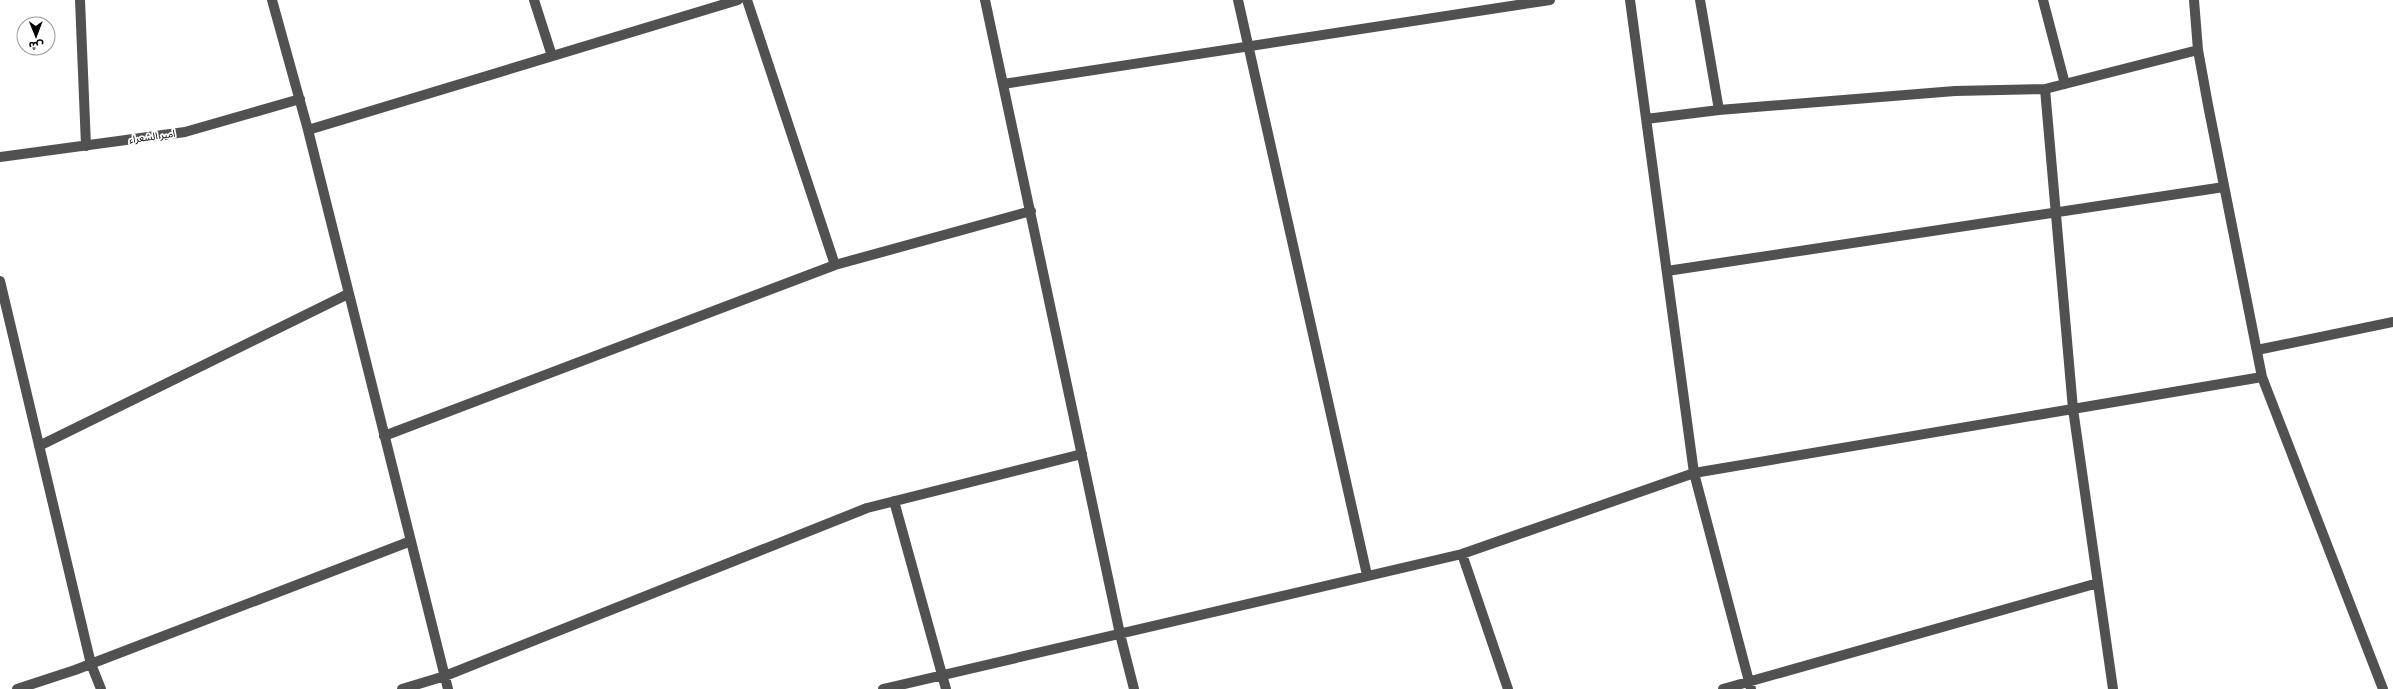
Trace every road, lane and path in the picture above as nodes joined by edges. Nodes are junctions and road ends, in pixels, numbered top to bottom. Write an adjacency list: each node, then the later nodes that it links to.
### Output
1 (80, 0): 23 (street)
2 (272, 0): 19 (street)
3 (534, 0): 15 (street)
4 (738, 0): 15 (street)
5 (747, 0): 28 (street)
6 (985, 0): 16 (street)
7 (1238, 0): 13 (street)
8 (1550, 0): 13 (street)
9 (1630, 0): 21 (street)
10 (1700, 0): 20 (street)
11 (2043, 0): 17 (street)
12 (2194, 0): 14 (street)
13 (1249, 48): 16 (street); 43 (street)
14 (2198, 50): 17 (street); 25 (street)
15 (552, 56): 22 (street)
16 (1004, 84): 26 (street)
17 (2065, 84): 18 (street)
18 (2045, 89): 20 (street); 27 (street)
19 (300, 99): 22 (street); 23 (street, امير الشعراء)
20 (1719, 110): 21 (street)
21 (1646, 119): 29 (street)
22 (308, 130): 31 (street)
23 (86, 146): 24 (street, امير الشعراء)
24 (0, 157)
25 (2224, 187): 27 (street); 33 (street)
26 (1030, 211): 28 (street); 38 (street)
27 (2056, 212): 29 (street); 35 (street)
28 (835, 265): 36 (street)
29 (1667, 271): 39 (street)
30 (0, 281): 37 (street)
31 (348, 294): 36 (street); 37 (street)
32 (2393, 322): 33 (street)
33 (2257, 350): 34 (street)
34 (2262, 378): 35 (street); 60 (street)
35 (2073, 409): 39 (street); 44 (street)
36 (384, 436): 41 (street)
37 (39, 446): 46 (street)
38 (1082, 454): 40 (street); 45 (street)
39 (1694, 473): 42 (street); 49 (street)
40 (894, 501): 47 (street); 48 (street)
41 (411, 541): 46 (street); 48 (street)
42 (1462, 554): 43 (street); 57 (street)
43 (1367, 576): 45 (street)
44 (2098, 583): 49 (street); 59 (street)
45 (1120, 634): 47 (street); 56 (street)
46 (92, 664): 50 (street); 51 (street)
47 (942, 675): 54 (street); 55 (street)
48 (445, 676): 52 (street); 53 (street)
49 (1750, 685): 58 (street)
50 (17, 689)
51 (101, 689)
52 (402, 689)
53 (448, 689)
54 (883, 689)
55 (946, 689)
56 (1134, 689)
57 (1508, 689)
58 (1723, 689)
59 (2113, 689)
60 (2383, 689)

